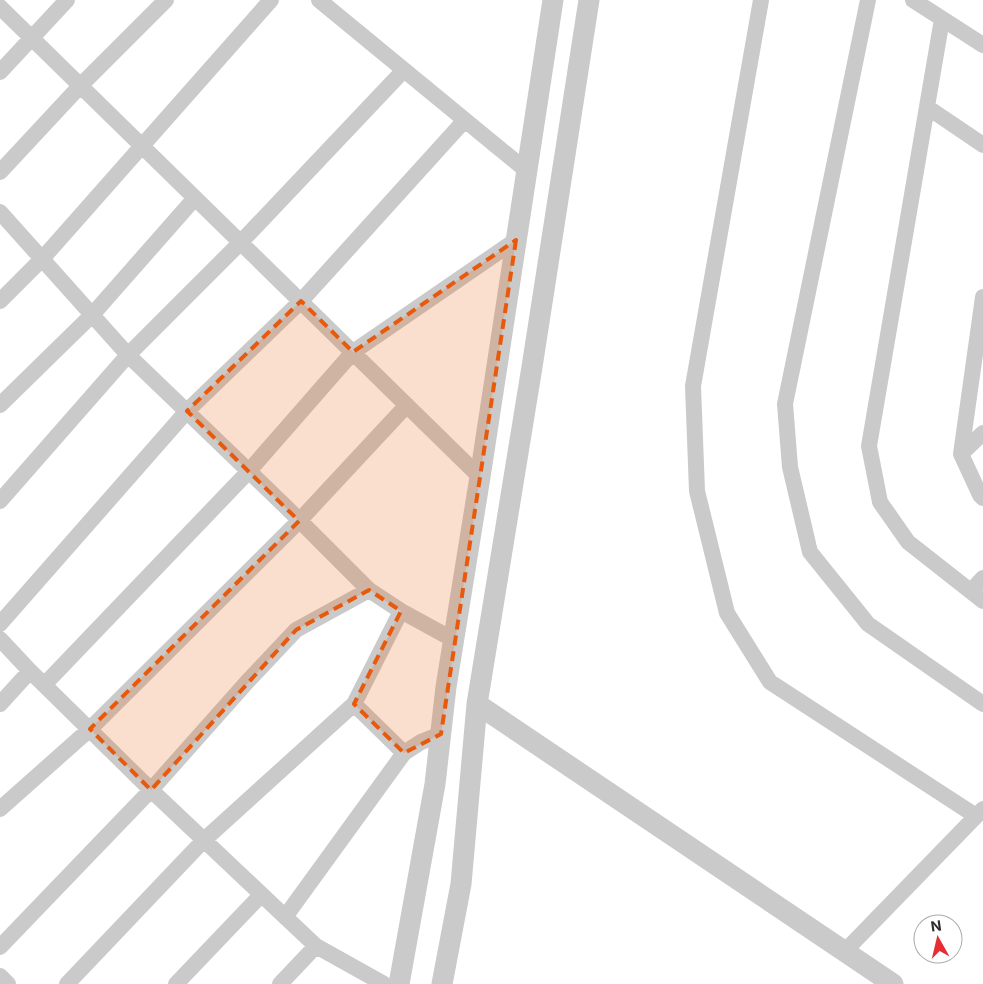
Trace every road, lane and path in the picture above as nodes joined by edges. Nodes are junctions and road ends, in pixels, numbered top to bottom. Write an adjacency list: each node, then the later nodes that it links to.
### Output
1 (67, 0): 12 (street)
2 (166, 0): 16 (street)
3 (271, 0): 19 (street)
4 (319, 0): 14 (street)
5 (553, 0): 21 (street)
6 (589, 0): 56 (street)
7 (760, 0): 62 (street)
8 (868, 0): 53 (street)
9 (913, 0): 11 (street)
10 (0, 7): 12 (street)
11 (942, 19): 13 (street); 17 (street)
12 (31, 37): 15 (street); 16 (street)
13 (983, 45)
14 (404, 70): 18 (street); 26 (street)
15 (0, 72)
16 (80, 85): 19 (street); 22 (street)
17 (927, 107): 20 (street); 46 (street)
18 (465, 120): 21 (street); 30 (street)
19 (142, 145): 23 (street); 27 (street)
20 (983, 145)
21 (527, 171): 25 (street)
22 (0, 172)
23 (195, 198): 26 (street); 31 (street)
24 (0, 212): 27 (street)
25 (516, 240): 32 (street); 40 (street)
26 (240, 242): 30 (street); 33 (street)
27 (42, 259): 29 (street); 31 (street)
28 (983, 297): 38 (street)
29 (0, 301)
30 (300, 301): 32 (street); 36 (street)
31 (92, 315): 33 (street); 34 (street)
32 (353, 352): 35 (street); 39 (street)
33 (128, 355): 36 (street); 42 (street)
34 (0, 405)
35 (407, 405): 40 (street); 43 (street)
36 (186, 411): 39 (street); 48 (street)
37 (983, 433): 38 (street)
38 (961, 454): 41 (street)
39 (249, 471): 43 (street); 52 (street)
40 (480, 477): 50 (street)
41 (983, 498)
42 (0, 501)
43 (299, 521): 45 (street); 57 (street)
44 (983, 578): 46 (street)
45 (369, 590): 47 (street); 60 (street)
46 (977, 596)
47 (401, 611): 50 (street); 55 (street)
48 (0, 624)
49 (0, 639): 51 (street)
50 (454, 640): 58 (street)
51 (30, 671): 52 (street); 54 (street)
52 (44, 684): 57 (street)
53 (980, 698)
54 (0, 704)
55 (354, 704): 59 (street); 63 (street)
56 (477, 704): 68 (street); 76 (street)
57 (90, 729): 60 (street); 61 (street)
58 (441, 734): 59 (street); 75 (street)
59 (404, 752): 65 (street)
60 (151, 790): 63 (street); 67 (street)
61 (0, 809)
62 (979, 813): 68 (street)
63 (204, 840): 64 (street); 71 (street)
64 (261, 895): 65 (street); 72 (street)
65 (285, 917): 66 (street)
66 (316, 946): 73 (street); 74 (street)
67 (0, 947)
68 (844, 952): 77 (street)
69 (0, 976): 70 (street)
70 (8, 984)
71 (67, 984)
72 (176, 984)
73 (280, 984)
74 (384, 984)
75 (399, 984)
76 (442, 984)
77 (893, 984)

